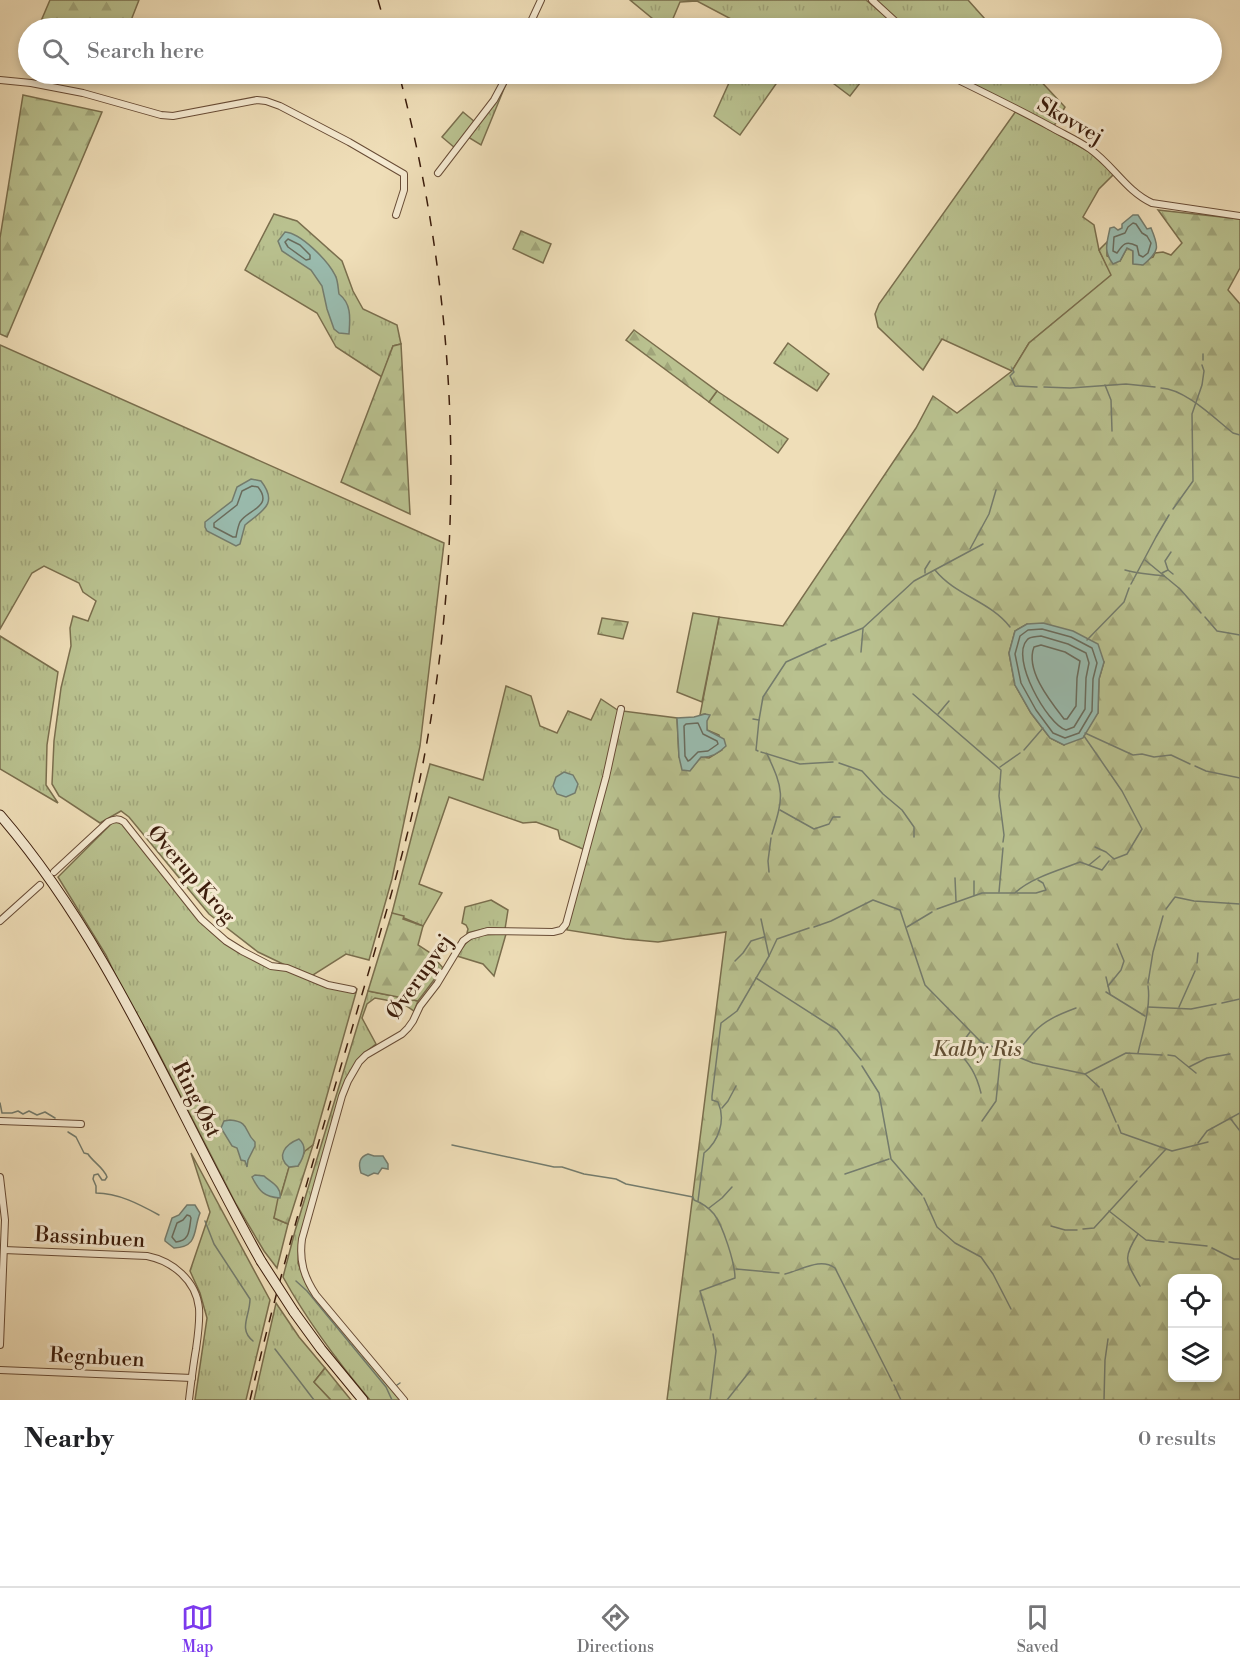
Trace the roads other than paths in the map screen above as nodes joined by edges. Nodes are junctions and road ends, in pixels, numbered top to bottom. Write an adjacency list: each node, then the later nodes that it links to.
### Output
1 (541, 0): 3 (street)
2 (872, 0): 4 (street)
3 (533, 18)
4 (892, 18)
5 (0, 80): 6 (street)
6 (18, 82)
7 (36, 84): 11 (street)
8 (503, 84): 10 (street)
9 (966, 84): 12 (street, Skovvej)
10 (438, 172)
11 (396, 215)
12 (1240, 216)
13 (621, 709): 29 (street, Øverupvej)
14 (0, 815): 28 (main road, Ring Øst, bridge)
15 (54, 872): 18 (street, Øverup Krog)
16 (40, 885): 17 (street)
17 (0, 921)
18 (353, 990)
19 (0, 1120): 20 (street)
20 (81, 1124)
21 (0, 1177): 22 (street)
22 (4, 1250): 23 (street); 26 (street, Bassinbuen)
23 (1, 1303): 24 (street)
24 (0, 1345)
25 (0, 1370): 26 (street, Regnbuen)
26 (192, 1378): 27 (street, Bassinbuen)
27 (189, 1400)
28 (363, 1400)
29 (404, 1400)

